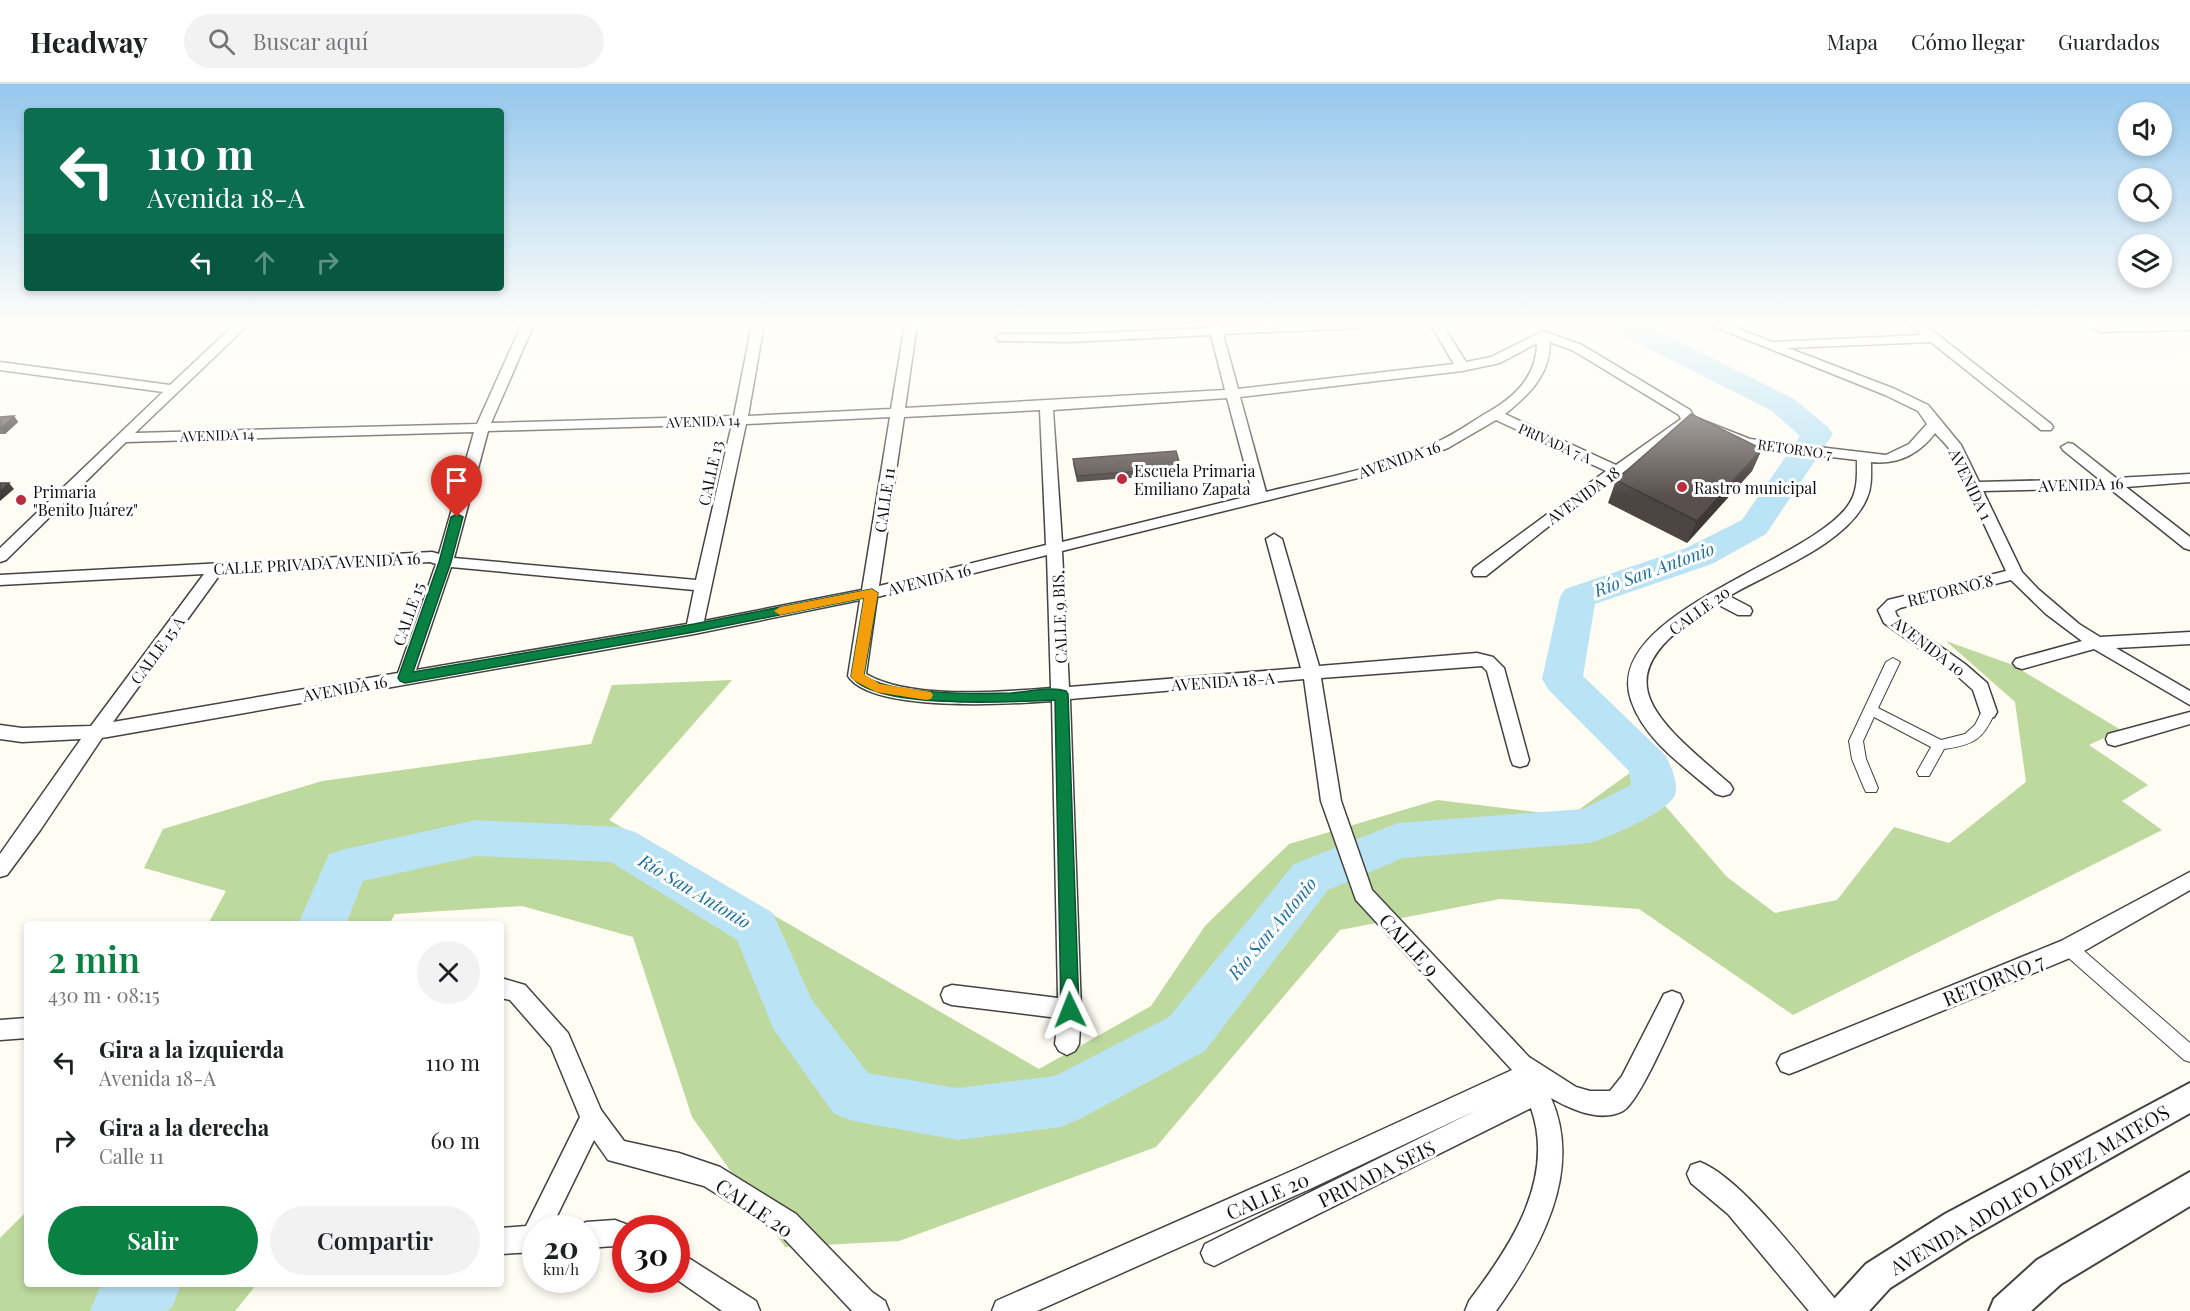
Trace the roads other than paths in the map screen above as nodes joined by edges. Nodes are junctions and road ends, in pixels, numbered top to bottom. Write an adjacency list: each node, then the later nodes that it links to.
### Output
1 (120, 381): 12 (street)
2 (180, 381): 12 (street)
3 (502, 381): 20 (street, CALLE 15)
4 (747, 381): 17 (street, CALLE 13)
5 (901, 381): 15 (street, CALLE 11)
6 (1229, 381): 13 (street)
7 (1341, 381): 13 (street, AVENIDA 14)
8 (1532, 381): 16 (street, AVENIDA 16)
9 (1633, 381): 18 (street, RETORNO 7)
10 (1861, 381): 19 (street, AVENIDA 1)
11 (1987, 381): 21 (street)
12 (173, 388): 22 (street)
13 (1232, 394): 14 (street, AVENIDA 14); 29 (street)
14 (1046, 406): 15 (street, AVENIDA 14); 32 (street, CALLE 9 BIS.)
15 (896, 412): 17 (street, AVENIDA 14); 40 (street, CALLE 11)
16 (1493, 414): 25 (street, PRIVADA 7 A); 29 (street, AVENIDA 16)
17 (740, 420): 20 (street, AVENIDA 14); 39 (street, CALLE 13)
18 (1688, 420): 24 (street, RETORNO 7); 25 (street, AVENIDA 18)
19 (1934, 424): 24 (street, RETORNO 7); 28 (street, AVENIDA 1)
20 (482, 427): 22 (street, AVENIDA 14); 34 (street, CALLE 15)
21 (2046, 427)
22 (121, 438): 33 (street)
23 (2068, 447): 27 (street)
24 (1860, 457): 41 (street, CALLE 20)
25 (1618, 471): 36 (street, AVENIDA 18)
26 (2190, 478): 27 (street, AVENIDA 16)
27 (2113, 483): 28 (street, AVENIDA 16); 31 (street)
28 (1972, 487): 37 (street, AVENIDA 1)
29 (1262, 499): 32 (street, AVENIDA 16)
30 (1274, 539): 49 (street, CALLE 9)
31 (2190, 545)
32 (1056, 548): 40 (street, AVENIDA 16); 52 (street, CALLE 9 BIS.)
33 (0, 557)
34 (445, 562): 35 (street, CALLE PRIVADA AVENIDA 16); 39 (street, CALLE PRIVADA AVENIDA 16); 51 (street, CALLE 15)
35 (217, 568): 38 (street, CALLE PRIVADA AVENIDA 16); 58 (street, CALLE 15 A)
36 (1480, 572)
37 (2015, 574): 42 (street, RETORNO 8); 46 (street, AVENIDA 1)
38 (0, 580)
39 (704, 586): 44 (street, CALLE 13)
40 (872, 593): 44 (street, AVENIDA 16); 50 (street, CALLE 11)
41 (1715, 596): 43 (street); 64 (street, CALLE 20)
42 (1886, 610): 55 (street, AVENIDA 10)
43 (1744, 611)
44 (694, 628): 51 (street, AVENIDA 16)
45 (2190, 638): 46 (street)
46 (2097, 643): 48 (street); 53 (street, AVENIDA 1)
47 (1893, 662): 54 (street)
48 (2022, 663)
49 (1312, 674): 52 (street, AVENIDA 18-A); 61 (street, AVENIDA 18-A); 77 (street, CALLE 9)
50 (857, 676): 52 (street, AVENIDA 18-A)
51 (405, 678): 58 (street, AVENIDA 16)
52 (1061, 694): 71 (street, CALLE 9 BIS.)
53 (2190, 699)
54 (1871, 710): 60 (street); 63 (street)
55 (1988, 712): 60 (street)
56 (2190, 718): 59 (street)
57 (0, 732): 58 (street, AVENIDA 16)
58 (96, 732): 65 (street, CALLE 15 A)
59 (2115, 739)
60 (1939, 745): 62 (street)
61 (1520, 760)
62 (1924, 772)
63 (1871, 788)
64 (1723, 789)
65 (0, 869)
66 (2190, 880): 67 (street, RETORNO 7)
67 (2068, 948): 75 (street); 76 (street, RETORNO 7)
68 (504, 988): 79 (street)
69 (952, 995): 71 (street)
70 (1672, 1001): 77 (street)
71 (1070, 1010): 74 (street, CALLE 9 BIS.)
72 (24, 1028): 73 (street)
73 (0, 1030)
74 (1067, 1044)
75 (2190, 1054)
76 (1789, 1063)
77 (1528, 1076): 85 (street, PRIVADA SEIS); 89 (street, CALLE 20); 90 (street, CALLE 9)
78 (2190, 1097): 92 (street, AVENIDA ADOLFO LÓPEZ MATEOS)
79 (592, 1118): 82 (street); 88 (street, CALLE 20)
80 (1700, 1174): 91 (street)
81 (2190, 1188): 93 (street)
82 (546, 1215)
83 (522, 1237): 84 (street)
84 (504, 1240)
85 (1214, 1253)
86 (690, 1273): 87 (street)
87 (746, 1311)
88 (875, 1311)
89 (1006, 1311)
90 (1479, 1311)
91 (1827, 1311)
92 (1846, 1311)
93 (2006, 1311)

